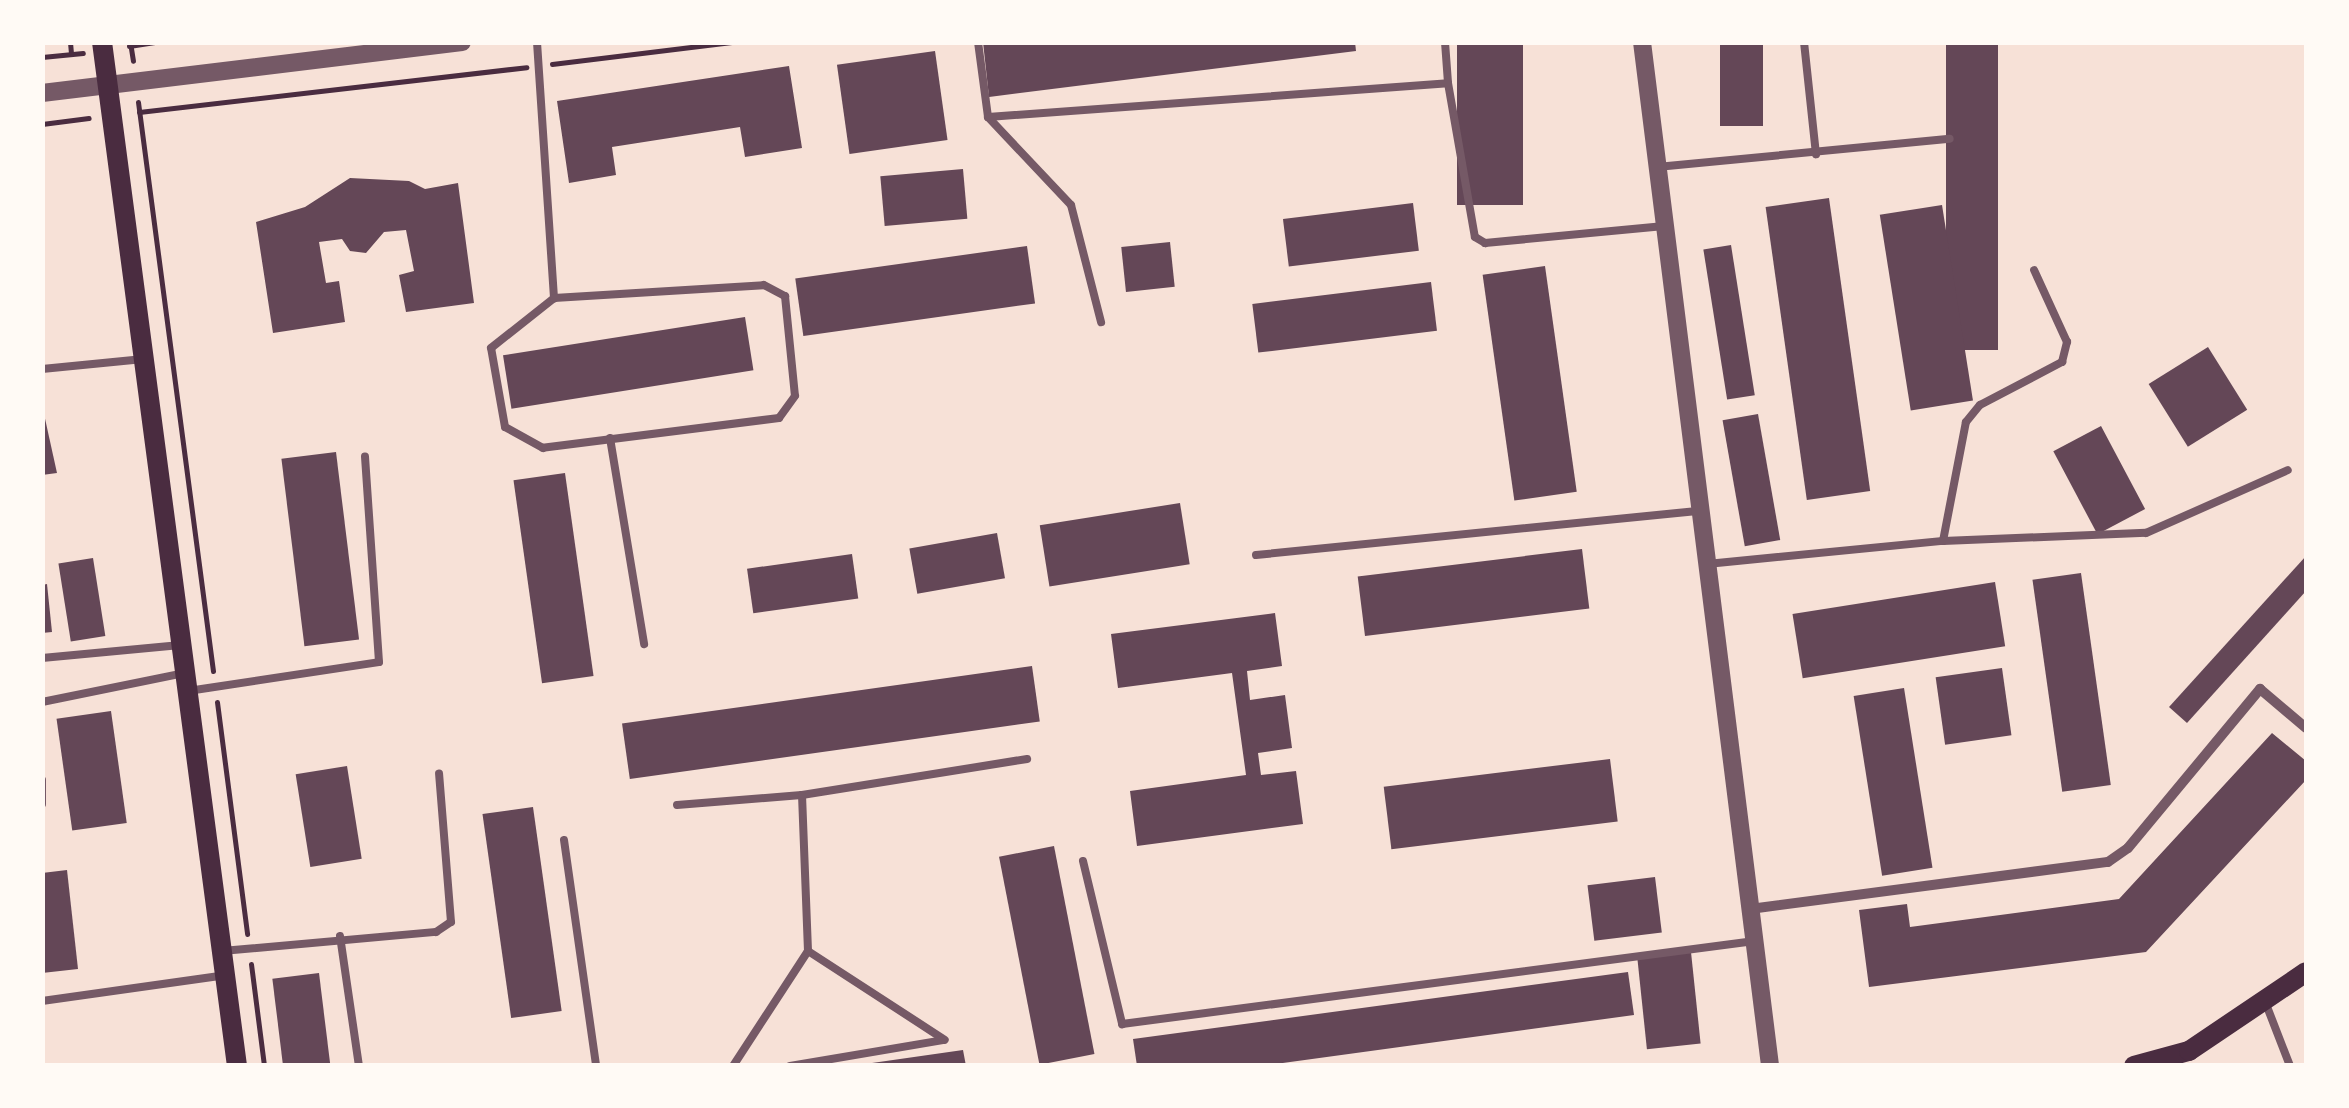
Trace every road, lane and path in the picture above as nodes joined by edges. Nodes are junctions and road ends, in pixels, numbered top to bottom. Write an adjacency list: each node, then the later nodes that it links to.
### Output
1 (70, 42): 12 (path)
2 (155, 42): 10 (path)
3 (462, 42): 16 (street)
4 (537, 42): 14 (lane)
5 (732, 42): 14 (path)
6 (978, 42): 19 (lane)
7 (1445, 42): 15 (lane)
8 (1642, 42): 23 (street)
9 (1804, 42): 22 (lane)
10 (130, 44)
11 (93, 48): 12 (path); 16 (main road)
12 (71, 54): 13 (path)
13 (42, 57)
14 (538, 66): 26 (lane); 41 (path)
15 (1448, 83): 19 (lane); 24 (lane)
16 (108, 85): 17 (street); 28 (main road)
17 (42, 94)
18 (94, 117): 20 (path)
19 (988, 117): 27 (lane)
20 (42, 124)
21 (1950, 139): 22 (lane)
22 (1816, 154): 23 (lane)
23 (1657, 167): 24 (street)
24 (1664, 226): 33 (street)
25 (2034, 270): 34 (lane)
26 (554, 298): 30 (lane); 30 (lane)
27 (1101, 322)
28 (144, 359): 29 (lane); 38 (main road)
29 (42, 369)
30 (610, 438): 37 (lane)
31 (365, 456): 41 (lane)
32 (2288, 470): 34 (lane)
33 (1700, 511): 35 (lane); 36 (street)
34 (1943, 541): 36 (lane)
35 (1256, 555)
36 (1707, 564): 52 (street)
37 (644, 644)
38 (180, 645): 39 (lane); 40 (main road)
39 (42, 658)
40 (186, 682): 41 (lane); 42 (lane); 56 (main road)
41 (215, 687): 55 (path)
42 (42, 702)
43 (2306, 728): 52 (street)
44 (1027, 760): 47 (lane)
45 (439, 774): 53 (lane)
46 (42, 780): 48 (lane)
47 (802, 795): 49 (lane); 57 (lane)
48 (42, 804)
49 (677, 805)
50 (564, 840): 65 (lane)
51 (1084, 861): 54 (lane)
52 (1750, 909): 54 (street)
53 (340, 936): 55 (lane); 64 (lane)
54 (1755, 941): 68 (street)
55 (249, 946): 56 (lane); 63 (path)
56 (222, 951): 59 (main road)
57 (808, 951): 66 (lane); 67 (lane)
58 (2306, 972): 60 (main road)
59 (225, 975): 61 (lane); 62 (main road)
60 (2264, 1000): 69 (main road); 70 (lane)
61 (42, 1002)
62 (237, 1066)
63 (264, 1066)
64 (358, 1066)
65 (596, 1066)
66 (733, 1066)
67 (790, 1066)
68 (1770, 1066)
69 (2134, 1066)
70 (2290, 1066)

